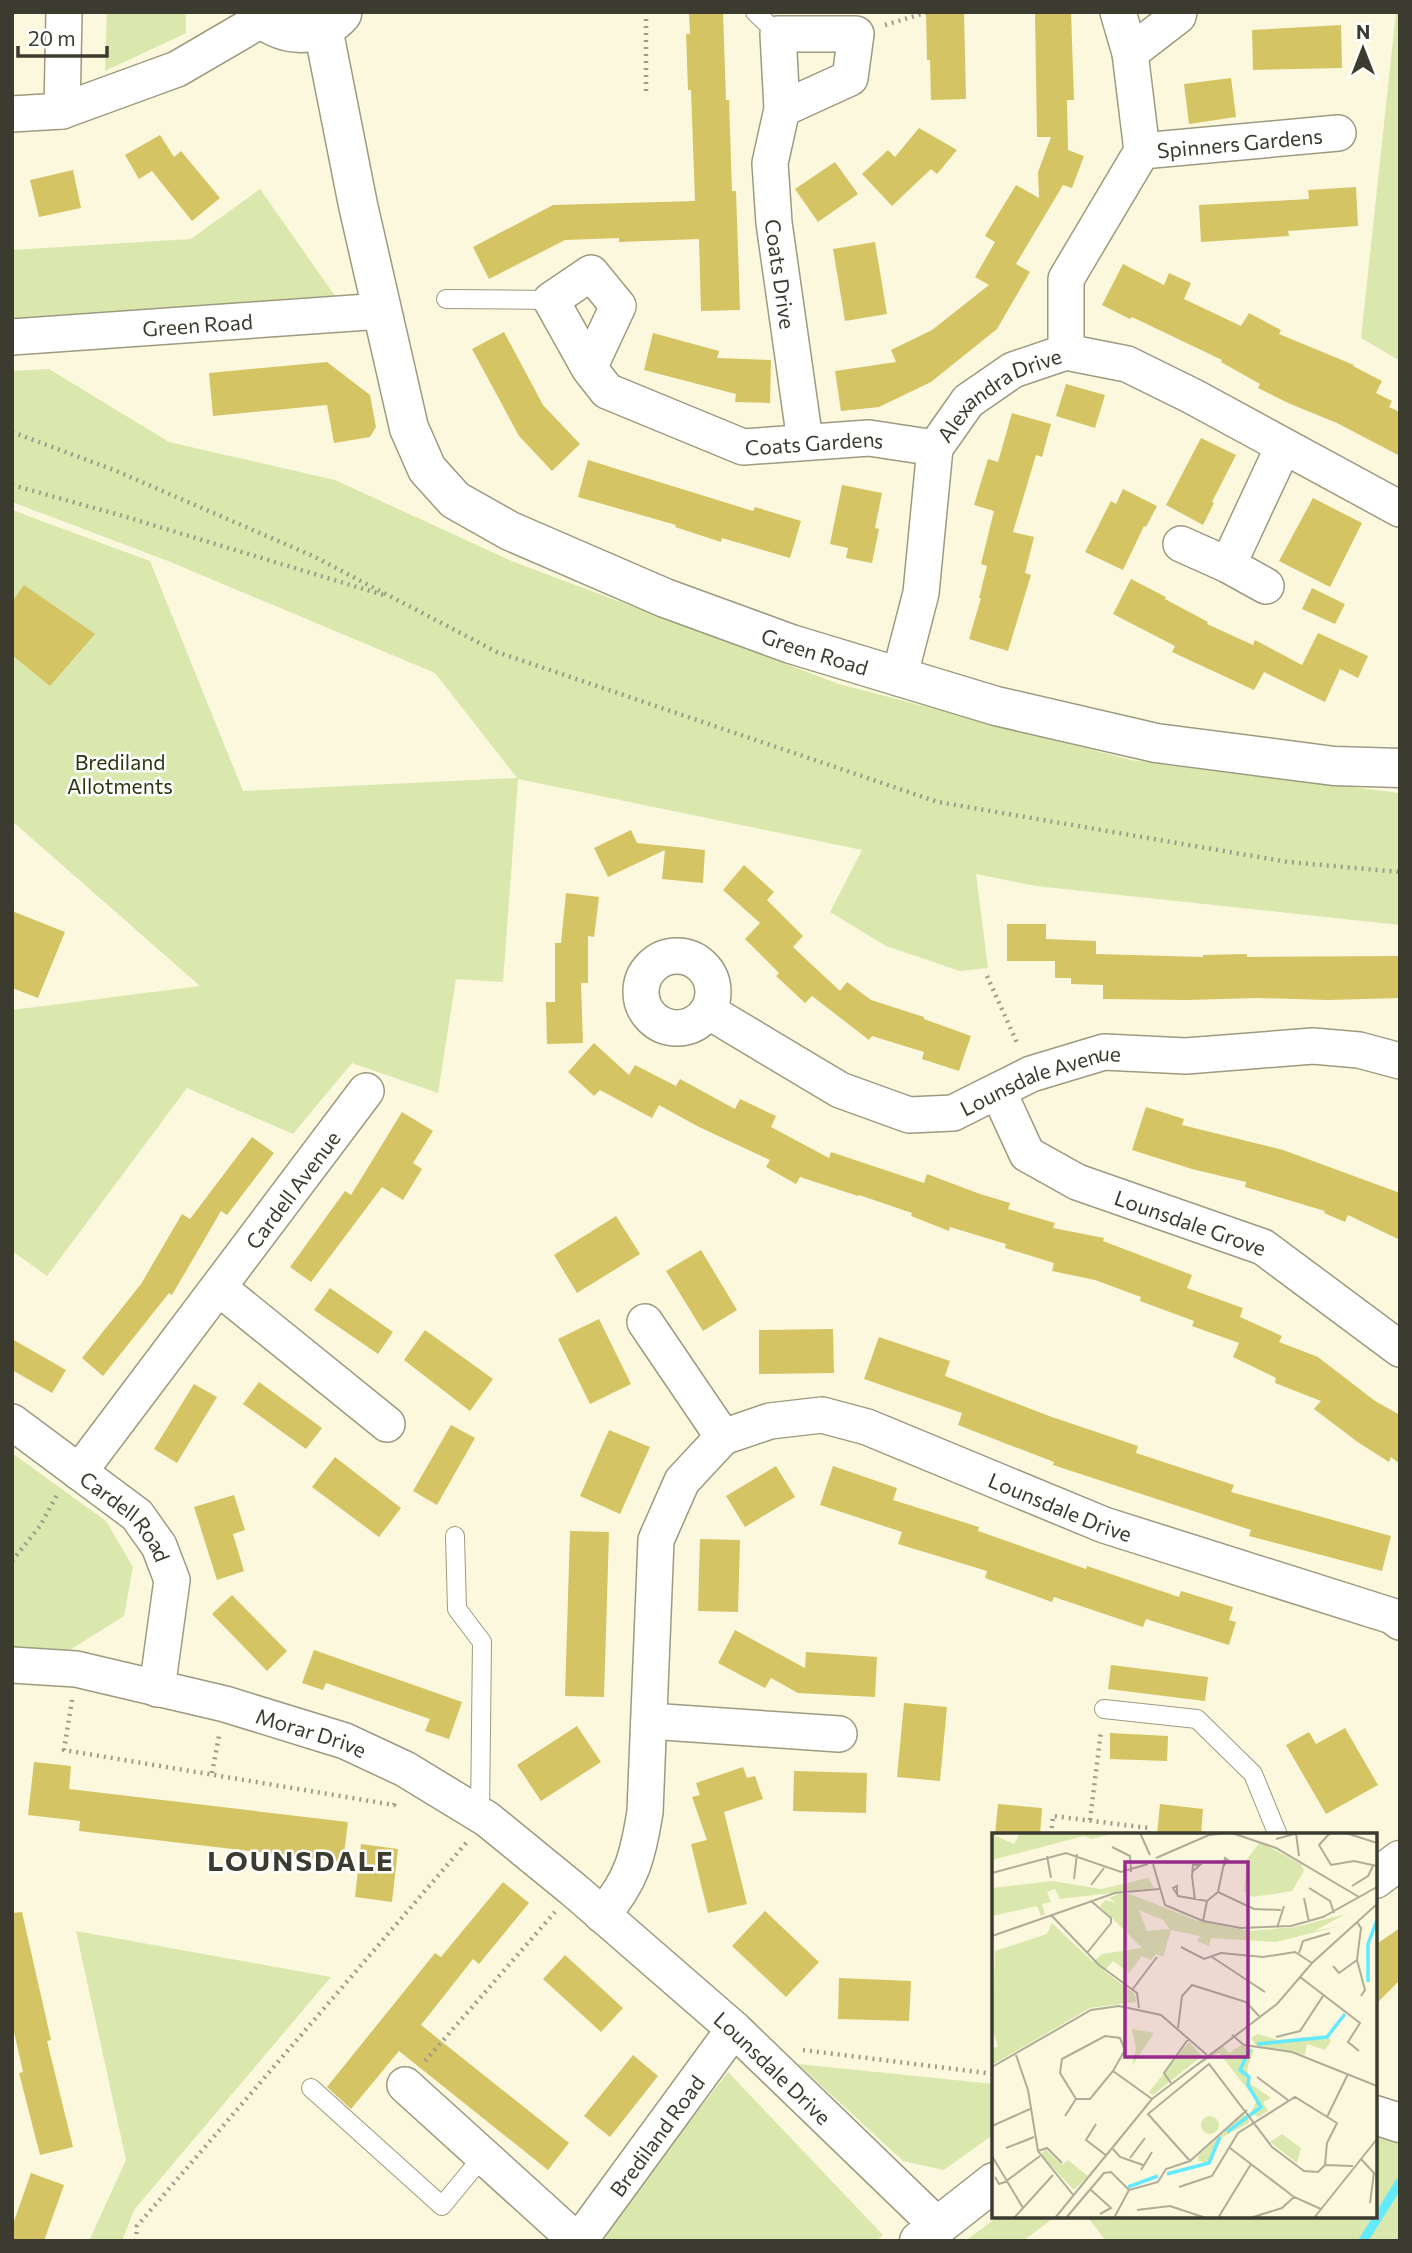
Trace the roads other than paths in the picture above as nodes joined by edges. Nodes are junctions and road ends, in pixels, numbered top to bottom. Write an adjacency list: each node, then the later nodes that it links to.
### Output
1 (64, 12): 9 (street)
2 (1118, 12): 7 (street, Spinners Gardens)
3 (1179, 12): 7 (street)
4 (258, 16): 5 (street); 9 (street)
5 (333, 20): 15 (street, Green Road)
6 (766, 23): 8 (street, Coats Drive); 8 (street, Coats Drive)
7 (1130, 53): 12 (street, Spinners Gardens)
8 (782, 108): 19 (street, Coats Drive)
9 (62, 111): 10 (street)
10 (12, 114)
11 (1338, 133): 12 (street, Spinners Gardens)
12 (1142, 150): 17 (street, Spinners Gardens)
13 (446, 299): 14 (lane)
14 (551, 300): 18 (street, Coats Gardens); 18 (street)
15 (382, 311): 16 (street, Green Road); 26 (street, Green Road)
16 (12, 338)
17 (1066, 352): 20 (street, Alexandra Drive); 21 (street, Alexandra Drive)
18 (589, 368): 19 (street, Coats Gardens)
19 (805, 441): 21 (street, Coats Gardens)
20 (1283, 447): 22 (street, Alexandra Drive); 24 (street)
21 (935, 448): 26 (street, Alexandra Drive)
22 (1400, 509)
23 (1181, 544): 24 (street)
24 (1227, 565): 25 (street)
25 (1266, 586)
26 (900, 678): 27 (street, Green Road)
27 (1400, 768)
28 (708, 1011): 31 (street, Lounsdale Avenue)
29 (1400, 1061): 31 (street, Lounsdale Avenue)
30 (366, 1091): 32 (street, Cardell Avenue)
31 (998, 1091): 34 (street, Lounsdale Grove)
32 (219, 1288): 36 (street); 38 (street, Cardell Avenue)
33 (645, 1322): 37 (street)
34 (1400, 1349)
35 (12, 1422): 38 (street, Cardell Road)
36 (387, 1424)
37 (723, 1437): 40 (street, Lounsdale Drive); 44 (street, Lounsdale Drive)
38 (76, 1470): 42 (street, Cardell Road)
39 (455, 1536): 46 (lane)
40 (1400, 1622)
41 (12, 1665): 42 (street, Morar Drive)
42 (157, 1689): 46 (street, Morar Drive)
43 (1104, 1709): 47 (lane)
44 (649, 1721): 45 (street); 51 (street, Lounsdale Drive)
45 (839, 1734)
46 (483, 1817): 50 (street, Morar Drive)
47 (1277, 1833)
48 (1400, 1860): 49 (street)
49 (1377, 1877)
50 (574, 1890): 51 (street, Lounsdale Drive)
51 (602, 1915): 52 (street, Lounsdale Drive)
52 (742, 2036): 59 (street, Lounsdale Drive); 60 (street, Brediland Road)
53 (405, 2085): 57 (street)
54 (311, 2088): 57 (lane)
55 (1377, 2116): 56 (street)
56 (1400, 2123)
57 (484, 2155): 60 (street)
58 (992, 2184): 59 (street)
59 (929, 2233)
60 (578, 2241)

